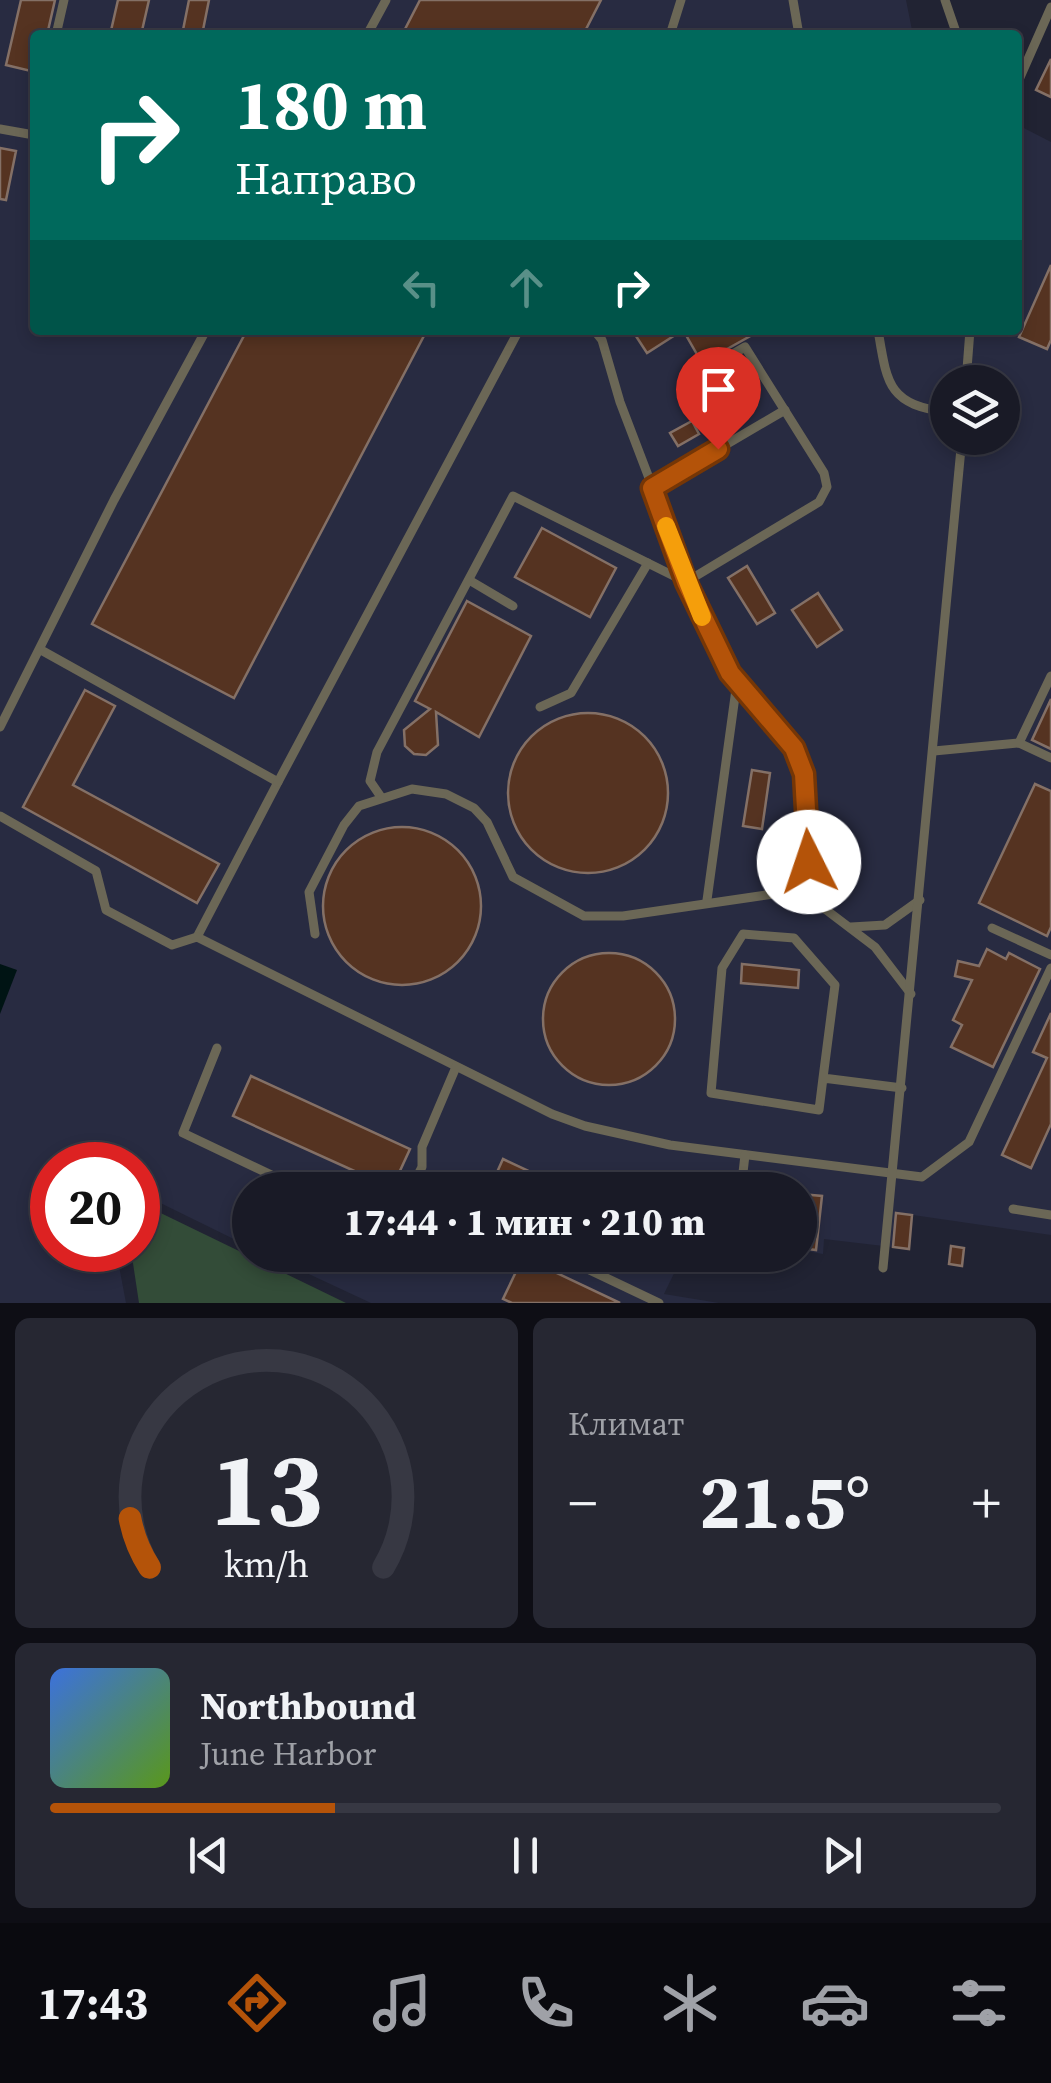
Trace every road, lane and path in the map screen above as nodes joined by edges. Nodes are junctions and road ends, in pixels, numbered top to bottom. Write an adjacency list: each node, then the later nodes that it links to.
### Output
1 (64, 0): 7 (lane)
2 (386, 0): 8 (lane)
3 (681, 0): 9 (lane)
4 (792, 0): 10 (lane)
5 (946, 0): 11 (lane)
6 (1051, 7): 12 (lane)
7 (57, 30)
8 (370, 30)
9 (672, 30)
10 (798, 30)
11 (955, 30)
12 (1022, 73)
13 (0, 130): 14 (lane)
14 (30, 134)
15 (203, 335): 30 (lane)
16 (515, 335): 38 (lane)
17 (598, 335): 25 (lane)
18 (879, 335): 23 (lane)
19 (970, 335): 20 (lane)
20 (967, 365)
21 (683, 384): 22 (lane)
22 (785, 410): 25 (lane); 28 (lane)
23 (930, 410)
24 (960, 455): 36 (lane)
25 (652, 488): 28 (lane)
26 (648, 563): 27 (lane); 28 (lane); 33 (lane)
27 (468, 580): 29 (lane); 39 (lane)
28 (686, 582): 32 (lane)
29 (514, 606)
30 (40, 650): 34 (lane); 38 (lane)
31 (1051, 676): 35 (lane)
32 (737, 682): 41 (lane); 42 (lane)
33 (540, 707)
34 (0, 727)
35 (1019, 743): 36 (lane); 37 (lane)
36 (934, 751): 43 (lane)
37 (1051, 758)
38 (278, 782): 47 (lane)
39 (381, 797): 42 (lane); 46 (lane)
40 (0, 816): 47 (lane)
41 (814, 888): 42 (lane); 44 (lane)
42 (707, 900)
43 (920, 900): 44 (lane); 50 (lane)
44 (846, 926): 50 (lane)
45 (992, 928): 48 (lane)
46 (315, 934)
47 (198, 938): 52 (lane)
48 (1051, 955)
49 (1051, 968): 59 (lane)
50 (911, 994): 54 (lane)
51 (217, 1048): 56 (lane)
52 (456, 1067): 55 (lane); 57 (lane)
53 (823, 1078): 53 (lane); 54 (lane)
54 (902, 1088): 59 (lane)
55 (746, 1155): 58 (lane); 59 (lane)
56 (265, 1172)
57 (419, 1172)
58 (744, 1172)
59 (893, 1175): 62 (lane)
60 (1014, 1209): 61 (lane)
61 (1051, 1214)
62 (883, 1268)
63 (594, 1272): 64 (lane)
64 (659, 1303)

